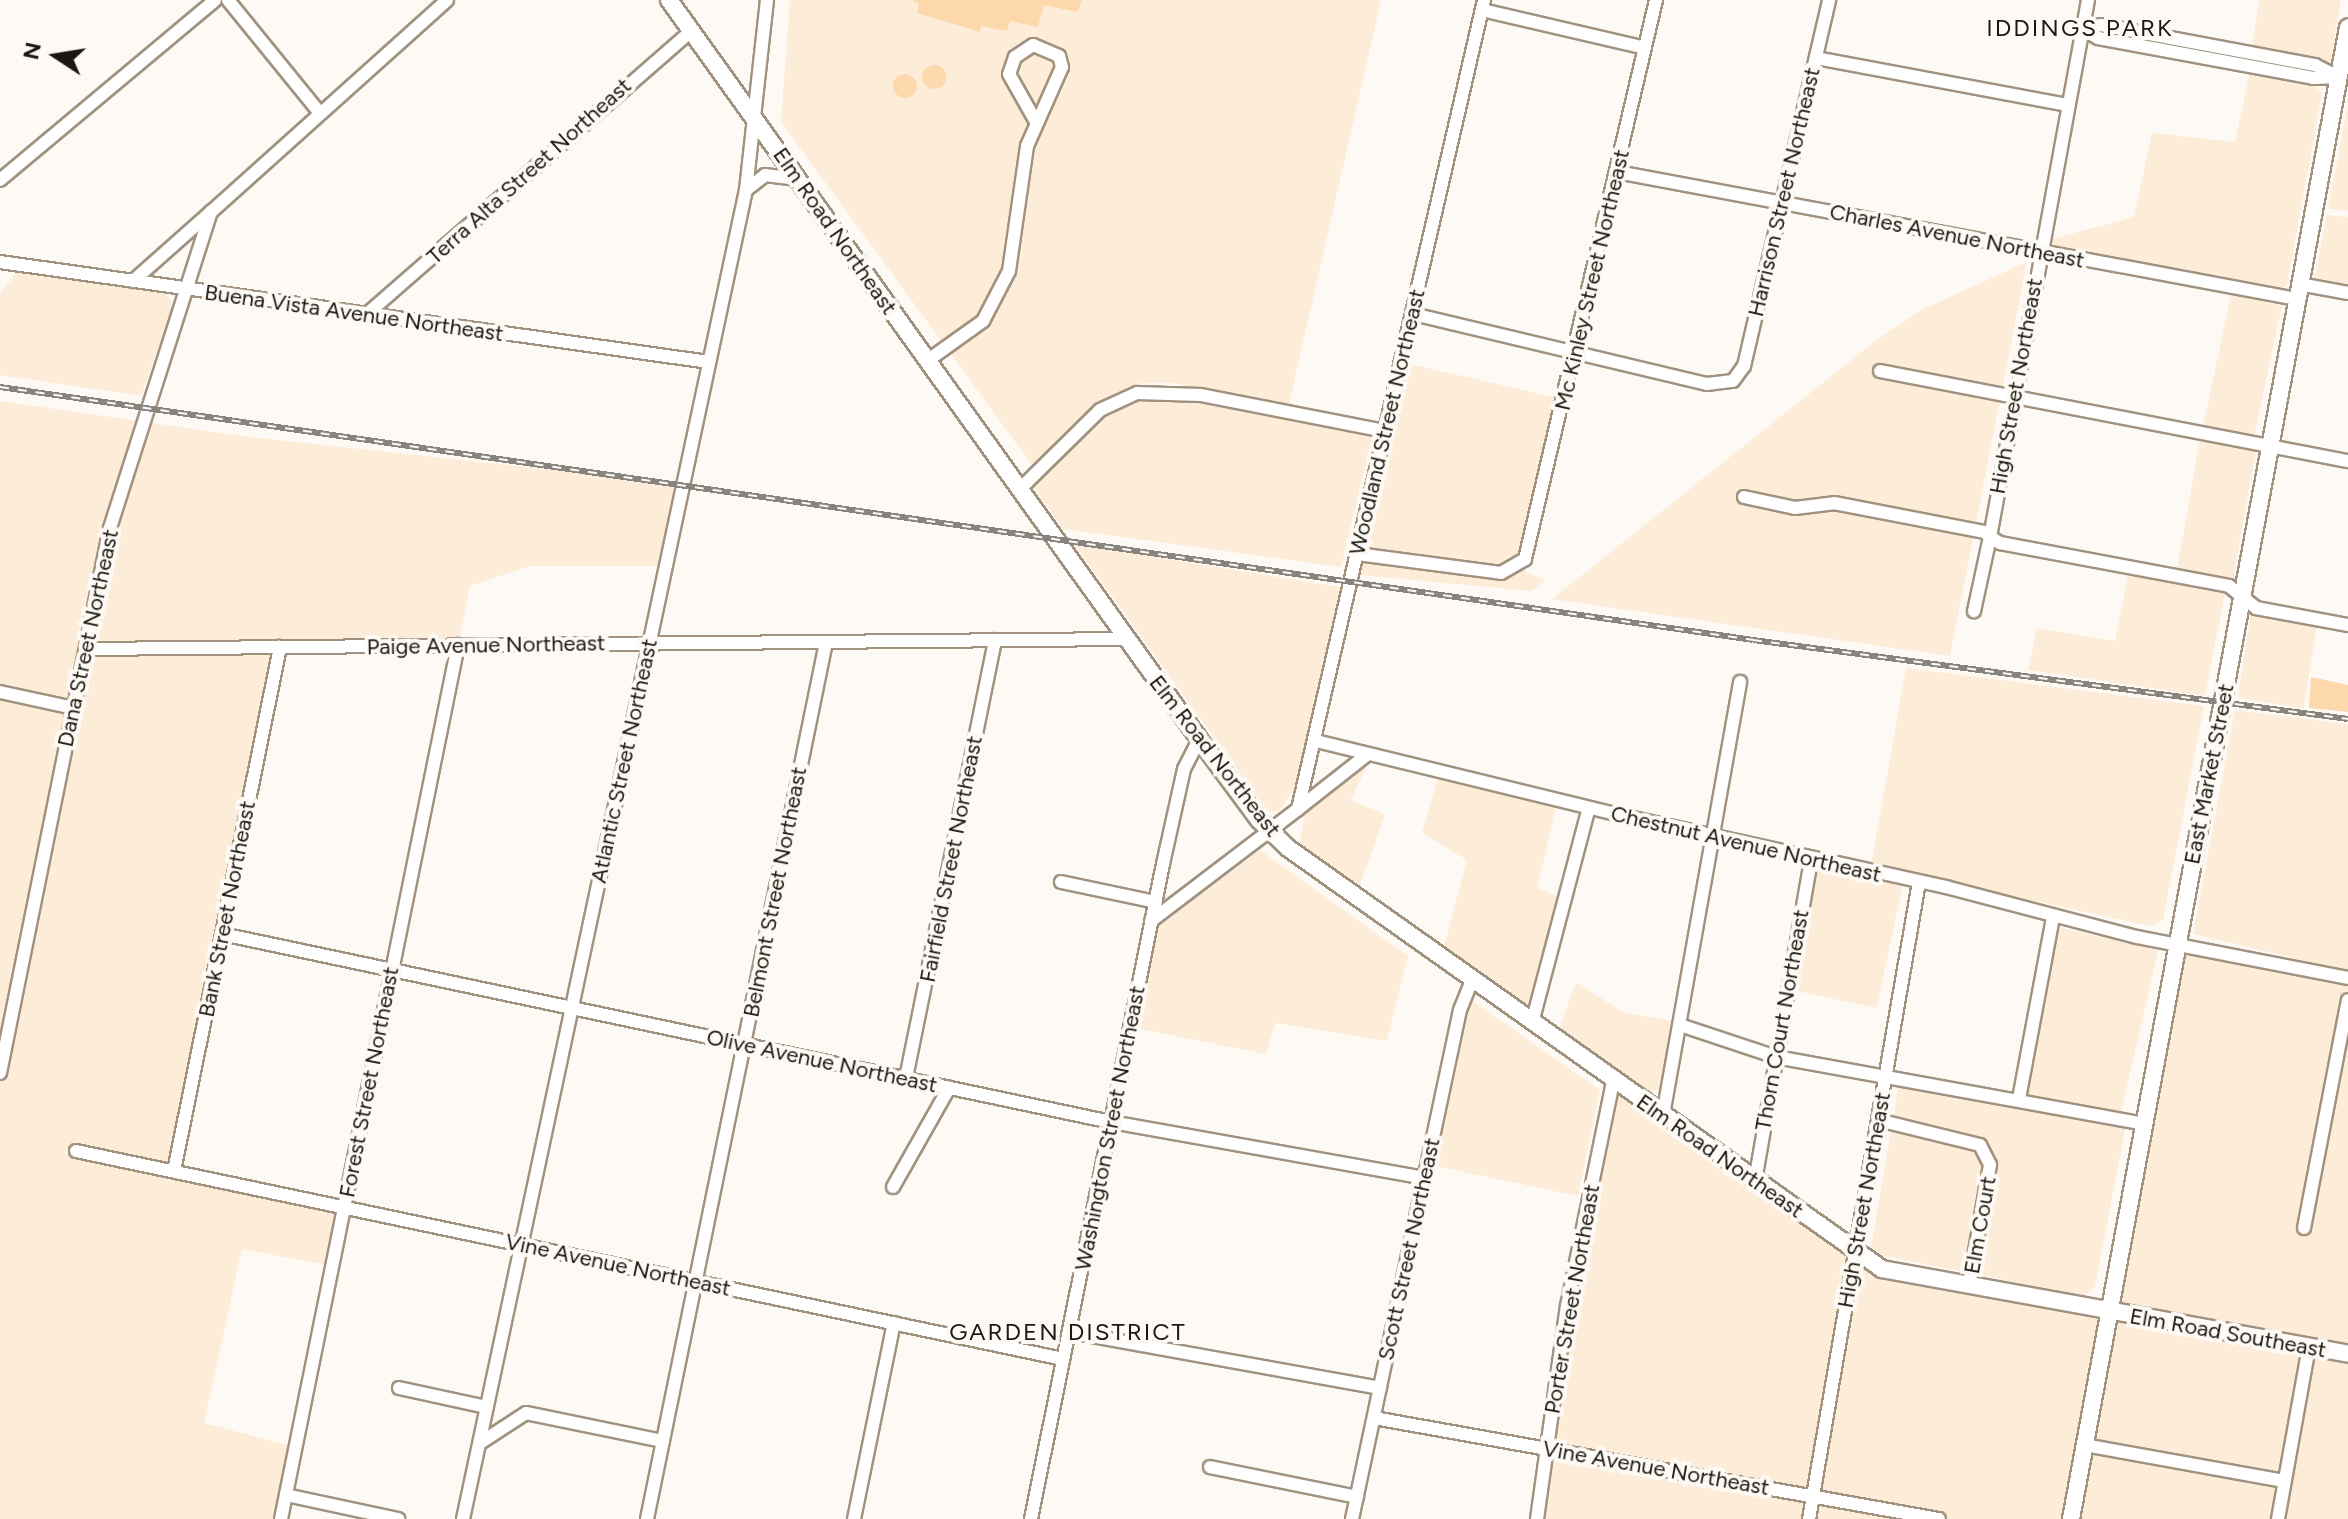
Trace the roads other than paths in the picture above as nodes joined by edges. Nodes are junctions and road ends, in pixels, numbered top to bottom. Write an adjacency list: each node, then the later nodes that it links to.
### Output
1 (215, 0): 22 (street)
2 (228, 0): 17 (street)
3 (447, 0): 17 (street)
4 (669, 0): 12 (main road, Elm Road Northeast)
5 (767, 0): 18 (street, Atlantic Street Northeast)
6 (1656, 0): 13 (street, Mc Kinley Street Northeast)
7 (1829, 0): 14 (street, Harrison Street Northeast)
8 (2088, 0): 11 (street, High Street Northeast)
9 (1483, 5): 13 (street); 33 (street, Woodland Street Northeast)
10 (2348, 28): 15 (main road, East Market Street)
11 (2082, 29): 15 (street); 16 (street, High Street Northeast)
12 (691, 31): 18 (main road, Elm Road Northeast); 32 (street, Terra Alta Street Northeast)
13 (1645, 48): 20 (street, Mc Kinley Street Northeast)
14 (1816, 58): 16 (street); 24 (street, Harrison Street Northeast)
15 (2341, 86): 30 (main road, East Market Street)
16 (2068, 105): 26 (street, High Street Northeast)
17 (319, 112): 25 (street)
18 (757, 122): 21 (main road, Elm Road Northeast); 23 (street, Atlantic Street Northeast)
19 (1036, 122): 19 (street); 35 (street)
20 (1617, 172): 24 (street, Charles Avenue Northeast); 34 (street, Mc Kinley Street Northeast)
21 (798, 179): 23 (street); 35 (main road, Elm Road Northeast)
22 (0, 180)
23 (746, 190): 36 (street, Atlantic Street Northeast)
24 (1782, 204): 26 (street, Charles Avenue Northeast); 34 (street, Harrison Street Northeast)
25 (211, 212): 28 (street); 29 (street, Dana Street Northeast)
26 (2041, 252): 30 (street, Charles Avenue Northeast); 38 (street, High Street Northeast)
27 (0, 262): 28 (street, Buena Vista Avenue Northeast)
28 (133, 281): 29 (street, Buena Vista Avenue Northeast)
29 (188, 290): 32 (street, Buena Vista Avenue Northeast); 55 (street, Dana Street Northeast)
30 (2298, 292): 31 (street, Charles Avenue Northeast); 40 (main road, East Market Street)
31 (2348, 293)
32 (368, 313): 36 (street, Buena Vista Avenue Northeast)
33 (1413, 314): 34 (street); 39 (street, Woodland Street Northeast)
34 (1575, 352): 45 (street, Mc Kinley Street Northeast)
35 (927, 361): 42 (main road, Elm Road Northeast)
36 (709, 362): 52 (street, Atlantic Street Northeast)
37 (1880, 371): 38 (street)
38 (2015, 397): 40 (street); 44 (street, High Street Northeast)
39 (1385, 431): 42 (street); 45 (street, Woodland Street Northeast)
40 (2271, 445): 41 (street); 46 (main road, East Market Street)
41 (2348, 461)
42 (1020, 489): 49 (main road, Elm Road Northeast)
43 (1744, 497): 44 (street)
44 (1990, 537): 46 (street); 47 (street, High Street Northeast)
45 (1357, 554): 60 (street, Woodland Street Northeast)
46 (2243, 598): 48 (street); 73 (main road, East Market Street)
47 (1974, 611)
48 (2348, 625)
49 (1126, 639): 50 (street, Paige Avenue Northeast); 59 (main road, Elm Road Northeast)
50 (995, 640): 51 (street, Paige Avenue Northeast); 85 (street, Fairfield Street Northeast)
51 (826, 642): 52 (street, Paige Avenue Northeast); 81 (street, Belmont Street Northeast)
52 (649, 644): 53 (street, Paige Avenue Northeast); 78 (street, Atlantic Street Northeast)
53 (458, 645): 54 (street, Paige Avenue Northeast); 74 (street, Forest Street Northeast)
54 (280, 647): 55 (street, Paige Avenue Northeast); 72 (street, Bank Street Northeast)
55 (86, 649): 58 (street, Dana Street Northeast)
56 (1740, 682): 65 (street)
57 (0, 692): 58 (street)
58 (74, 708): 83 (street, Dana Street Northeast)
59 (1199, 739): 64 (main road, Elm Road Northeast); 69 (street, Washington Street Northeast)
60 (1316, 741): 61 (street, Chestnut Avenue Northeast); 63 (street, Woodland Street Northeast)
61 (1368, 754): 62 (street, Chestnut Avenue Northeast); 63 (street)
62 (1589, 808): 65 (street, Chestnut Avenue Northeast); 79 (street)
63 (1298, 809): 64 (street)
64 (1269, 832): 71 (street); 76 (main road, Elm Road Northeast)
65 (1711, 836): 66 (street, Chestnut Avenue Northeast); 80 (street)
66 (1811, 859): 68 (street, Chestnut Avenue Northeast); 82 (street, Thorn Court Northeast)
67 (1061, 882): 69 (street)
68 (1919, 882): 70 (street, Chestnut Avenue Northeast); 84 (street, High Street Northeast)
69 (1156, 902): 71 (street, Washington Street Northeast)
70 (2053, 917): 73 (street, Chestnut Avenue Northeast); 88 (street)
71 (1151, 921): 91 (street, Washington Street Northeast)
72 (222, 934): 74 (street, Olive Avenue Northeast); 94 (street, Bank Street Northeast)
73 (2176, 944): 75 (street, Chestnut Avenue Northeast); 92 (main road, East Market Street)
74 (392, 970): 78 (street, Olive Avenue Northeast); 98 (street, Forest Street Northeast)
75 (2348, 978)
76 (1472, 981): 79 (main road, Elm Road Northeast); 95 (street, Scott Street Northeast)
77 (2348, 1000): 99 (street)
78 (572, 1008): 81 (street, Olive Avenue Northeast); 100 (street, Atlantic Street Northeast)
79 (1532, 1023): 86 (main road, Elm Road Northeast)
80 (1680, 1025): 82 (street); 89 (street)
81 (744, 1044): 85 (street, Olive Avenue Northeast); 102 (street, Belmont Street Northeast)
82 (1776, 1057): 84 (street); 96 (street, Thorn Court Northeast)
83 (0, 1073)
84 (1886, 1076): 88 (street); 90 (street, High Street Northeast)
85 (906, 1078): 87 (street, Olive Avenue Northeast)
86 (1613, 1081): 89 (main road, Elm Road Northeast); 117 (street, Porter Street Northeast)
87 (949, 1088): 91 (street, Olive Avenue Northeast); 97 (street)
88 (2019, 1099): 92 (street)
89 (1663, 1115): 96 (main road, Elm Road Northeast)
90 (1878, 1120): 101 (street, High Street Northeast); 103 (street, Elm Court)
91 (1111, 1122): 95 (street, Olive Avenue Northeast); 106 (street, Washington Street Northeast)
92 (2143, 1124): 104 (main road, East Market Street)
93 (76, 1151): 94 (street, Vine Avenue Northeast)
94 (174, 1171): 98 (street, Vine Avenue Northeast)
95 (1424, 1178): 111 (street, Scott Street Northeast)
96 (1755, 1181): 101 (main road, Elm Road Northeast)
97 (893, 1187)
98 (344, 1207): 100 (street, Vine Avenue Northeast); 120 (street, Forest Street Northeast)
99 (2304, 1228)
100 (521, 1245): 102 (street, Vine Avenue Northeast); 112 (street, Atlantic Street Northeast)
101 (1856, 1251): 103 (main road, Elm Road Northeast); 121 (street, High Street Northeast)
102 (696, 1281): 105 (street, Vine Avenue Northeast); 114 (street, Belmont Street Northeast)
103 (1969, 1285): 104 (main road, Elm Road Northeast)
104 (2109, 1311): 107 (main road, Elm Road Southeast); 116 (main road, East Market Street)
105 (894, 1323): 109 (street, Vine Avenue Northeast); 127 (street)
106 (1069, 1332): 109 (street, Washington Street Northeast); 111 (street)
107 (2309, 1347): 108 (main road, Elm Road Southeast); 119 (street)
108 (2348, 1354)
109 (1063, 1359): 128 (street, Washington Street Northeast)
110 (399, 1388): 112 (street)
111 (1380, 1388): 113 (street, Scott Street Northeast)
112 (487, 1407): 115 (street, Atlantic Street Northeast)
113 (1374, 1418): 117 (street, Vine Avenue Northeast); 122 (street, Scott Street Northeast)
114 (663, 1441): 115 (street); 126 (street, Belmont Street Northeast)
115 (480, 1443): 125 (street, Atlantic Street Northeast)
116 (2084, 1445): 119 (street); 133 (main road, East Market Street)
117 (1547, 1449): 121 (street, Vine Avenue Northeast); 130 (street, Porter Street Northeast)
118 (1210, 1467): 122 (street)
119 (2284, 1481): 134 (street)
120 (286, 1495): 123 (street, Forest Street Northeast); 124 (street)
121 (1813, 1496): 131 (street, High Street Northeast); 132 (street, Vine Avenue Northeast)
122 (1357, 1497): 129 (street, Scott Street Northeast)
123 (281, 1519)
124 (398, 1519)
125 (463, 1519)
126 (647, 1519)
127 (854, 1519)
128 (1031, 1519)
129 (1352, 1519)
130 (1537, 1519)
131 (1809, 1519)
132 (1939, 1519)
133 (2071, 1519)
134 (2278, 1519)

